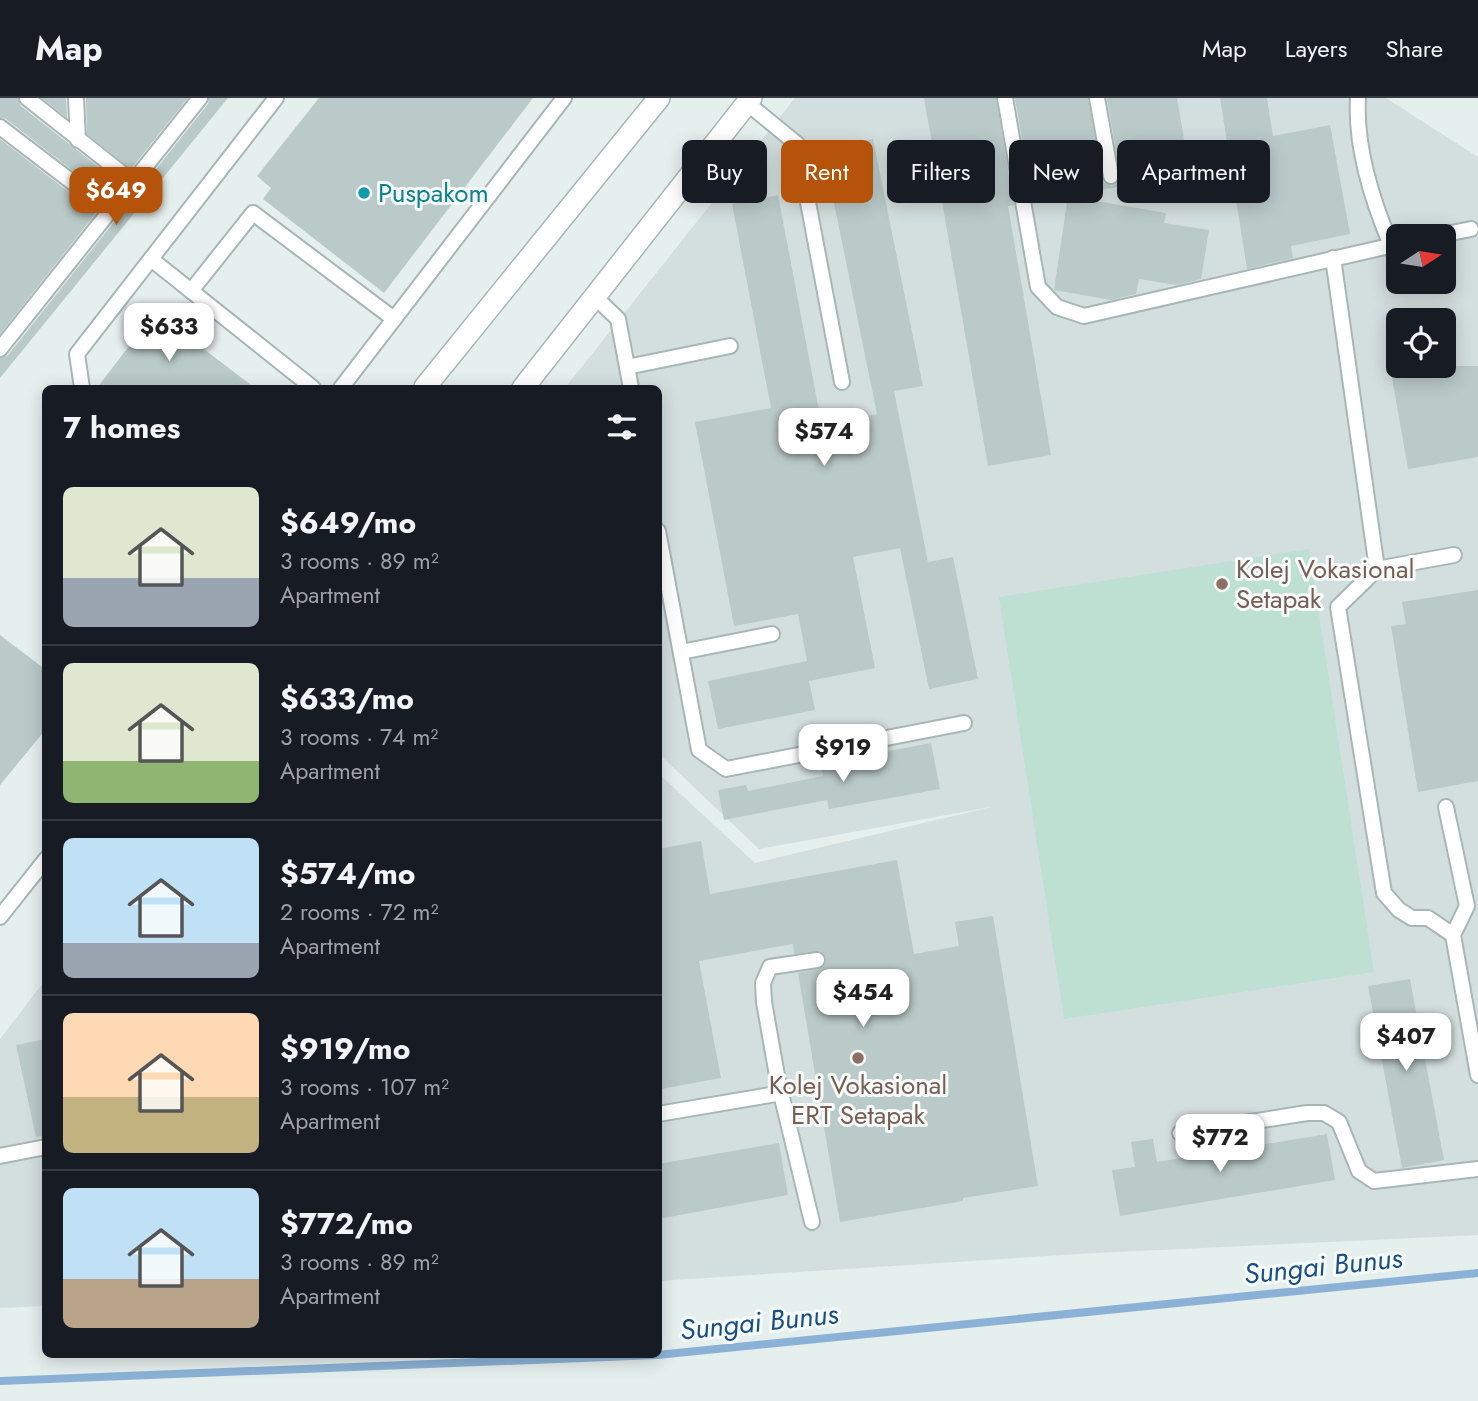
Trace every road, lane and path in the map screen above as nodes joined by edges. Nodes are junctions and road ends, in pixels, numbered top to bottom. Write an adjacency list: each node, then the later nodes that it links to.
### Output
1 (27, 98): 12 (lane)
2 (76, 98): 12 (lane)
3 (200, 98): 14 (lane)
4 (276, 98): 21 (lane)
5 (564, 98): 24 (lane)
6 (659, 98): 32 (street)
7 (1005, 98): 20 (lane)
8 (1097, 98): 13 (lane)
9 (1359, 98): 17 (lane)
10 (749, 100): 23 (street); 28 (lane)
11 (0, 127): 15 (lane)
12 (78, 140): 14 (lane)
13 (1111, 176)
14 (133, 182): 15 (lane)
15 (110, 211): 26 (lane)
16 (1471, 229): 18 (lane)
17 (1386, 230)
18 (1456, 232)
19 (1386, 246): 20 (lane)
20 (1333, 258): 37 (lane)
21 (151, 259): 22 (lane); 29 (lane)
22 (191, 291): 24 (lane); 30 (lane)
23 (595, 297): 27 (lane); 33 (street)
24 (394, 319): 31 (lane)
25 (730, 346): 27 (lane)
26 (0, 349)
27 (627, 367): 34 (lane)
28 (842, 382)
29 (82, 385)
30 (309, 385)
31 (343, 385)
32 (427, 385)
33 (525, 385)
34 (630, 385)
35 (662, 552): 39 (lane)
36 (1454, 555): 37 (lane)
37 (1377, 569): 44 (lane)
38 (772, 634): 39 (lane)
39 (681, 652): 40 (lane)
40 (964, 723)
41 (1446, 807): 44 (lane)
42 (42, 864): 43 (lane)
43 (0, 917)
44 (1453, 934): 46 (lane)
45 (817, 960): 47 (lane)
46 (1478, 1075)
47 (782, 1093): 48 (lane); 53 (lane)
48 (662, 1113)
49 (1180, 1133): 52 (lane)
50 (42, 1148): 51 (lane)
51 (0, 1156)
52 (1478, 1169)
53 (812, 1222)

